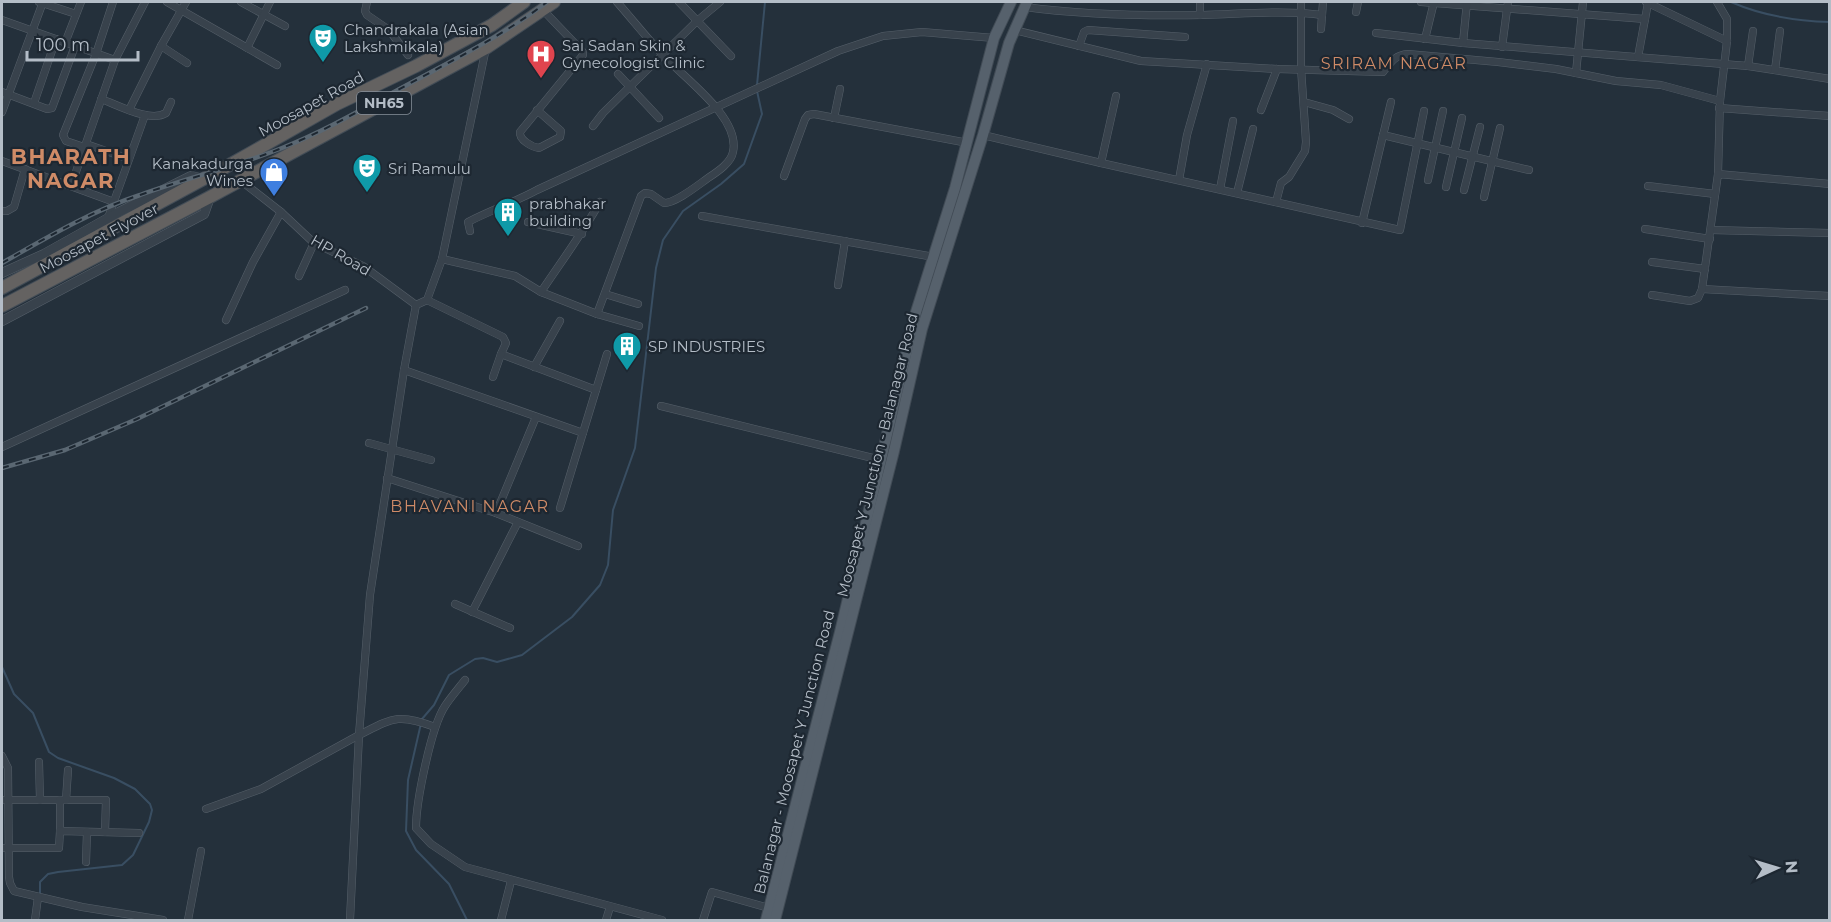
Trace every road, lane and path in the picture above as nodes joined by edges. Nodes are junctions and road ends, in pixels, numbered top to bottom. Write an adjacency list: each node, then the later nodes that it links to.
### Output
1 (41, 2): 33 (street); 43 (street)
2 (81, 2): 33 (street)
3 (112, 2): 61 (street)
4 (145, 2): 66 (street)
5 (167, 2): 28 (street)
6 (186, 2): 28 (street)
7 (241, 2): 34 (street)
8 (270, 2): 34 (street)
9 (367, 2): 62 (street)
10 (524, 2): 124 (highway, Moosapet Road / NH65)
11 (554, 2): 29 (highway, NH65)
12 (617, 2): 63 (street)
13 (679, 2): 39 (street)
14 (720, 2): 39 (street)
15 (1011, 2): 48 (main road, Balanagar - Moosapet Y Junction Road)
16 (1200, 2): 35 (street)
17 (1301, 2): 30 (street)
18 (1323, 2): 36 (street)
19 (1358, 2): 31 (street)
20 (1421, 2): 21 (street)
21 (1434, 2): 25 (street); 50 (street)
22 (1583, 2): 32 (street)
23 (1647, 2): 37 (street); 51 (street)
24 (1717, 2): 51 (street)
25 (1467, 3): 27 (street); 53 (street)
26 (1026, 4): 35 (street); 42 (main road, Moosapet Y Junction - Balanagar Road)
27 (1507, 4): 32 (street); 57 (street)
28 (181, 10): 55 (street); 58 (street)
29 (543, 10): 59 (highway, NH65); 92 (street)
30 (1301, 12): 35 (street); 36 (street); 72 (street)
31 (1356, 12)
32 (1581, 13): 37 (street); 60 (street)
33 (76, 14): 52 (street)
34 (264, 14): 40 (street); 58 (street)
35 (1200, 15)
36 (1322, 15): 41 (street)
37 (1645, 19): 65 (street)
38 (2, 20): 43 (street)
39 (698, 21): 63 (street); 64 (street)
40 (285, 26)
41 (1321, 29)
42 (1014, 30): 56 (street); 79 (main road, Moosapet Y Junction - Balanagar Road)
43 (33, 31): 49 (street); 82 (street)
44 (1753, 31): 71 (street)
45 (1780, 31): 74 (street)
46 (1376, 33): 50 (street)
47 (1185, 37): 56 (street)
48 (994, 38): 78 (main road, Balanagar - Moosapet Y Junction Road); 90 (street)
49 (56, 39): 52 (street); 88 (street)
50 (1425, 39): 53 (street)
51 (1727, 41): 69 (street)
52 (65, 43): 54 (street)
53 (1463, 43): 57 (street)
54 (75, 46): 61 (street); 88 (street)
55 (161, 46): 67 (street); 91 (street)
56 (1078, 46): 68 (street)
57 (1502, 46): 60 (street)
58 (247, 48): 70 (street)
59 (486, 48): 125 (highway, NH65); 156 (street)
60 (1577, 53): 65 (street); 75 (street)
61 (96, 54): 66 (street); 112 (street)
62 (408, 55)
63 (663, 56): 80 (street); 90 (street)
64 (731, 56)
65 (1638, 57): 69 (street)
66 (115, 60): 84 (street)
67 (187, 63)
68 (1207, 64): 73 (street); 126 (street)
69 (1723, 64): 71 (street); 89 (street)
70 (277, 65)
71 (1749, 66): 74 (street)
72 (1300, 68): 73 (street); 75 (street); 86 (street)
73 (1277, 69): 93 (street)
74 (1775, 70): 77 (street)
75 (1576, 73): 89 (street)
76 (618, 74): 80 (street)
77 (1830, 79)
78 (984, 81): 79 (main road); 110 (main road, Balanagar - Moosapet Y Junction Road)
79 (996, 84): 108 (main road, Moosapet Y Junction - Balanagar Road)
80 (631, 87): 99 (street); 104 (street)
81 (840, 89): 100 (street)
82 (5, 93): 88 (street); 96 (street)
83 (1116, 96): 119 (street)
84 (101, 99): 91 (street); 112 (street)
85 (171, 102): 97 (street)
86 (1304, 102): 102 (street); 140 (street)
87 (1391, 102): 109 (street)
88 (34, 104)
89 (1720, 105): 98 (street); 122 (street)
90 (717, 107): 149 (street); 166 (street)
91 (129, 110): 97 (street)
92 (537, 110): 92 (street)
93 (1261, 110)
94 (1424, 111): 111 (street)
95 (1443, 111): 113 (street)
96 (2, 112)
97 (145, 115): 116 (street)
98 (1830, 116)
99 (659, 118)
100 (834, 118): 110 (street); 123 (street)
101 (1462, 118): 114 (street)
102 (1349, 119)
103 (1233, 121): 132 (street)
104 (593, 126)
105 (1480, 127): 115 (street)
106 (1500, 128): 118 (street)
107 (1253, 129): 134 (street)
108 (983, 135): 119 (street); 232 (main road, Moosapet Y Junction - Balanagar Road)
109 (1383, 135): 111 (street); 146 (street)
110 (968, 143): 155 (main road, Balanagar - Moosapet Y Junction Road)
111 (1418, 143): 113 (street); 146 (street)
112 (85, 145): 116 (street); 129 (street)
113 (1435, 147): 114 (street); 127 (street)
114 (1455, 152): 115 (street); 131 (street)
115 (1472, 156): 118 (street); 133 (street)
116 (129, 159): 138 (street)
117 (2, 161): 120 (street)
118 (1493, 161): 121 (street); 137 (street)
119 (1101, 163): 126 (street)
120 (25, 170): 129 (street); 141 (street)
121 (1529, 170)
122 (1718, 174): 128 (street); 135 (street)
123 (784, 176)
124 (204, 179): 144 (street); 162 (highway, Moosapet Flyover / NH65)
125 (240, 180): 136 (highway, NH65); 142 (street, HP Road)
126 (1179, 180): 132 (street)
127 (1428, 180)
128 (1830, 184)
129 (71, 186): 138 (street)
130 (1648, 186): 135 (street)
131 (1446, 187)
132 (1220, 189): 134 (street)
133 (1464, 190)
134 (1237, 193): 140 (street)
135 (1715, 194): 148 (street)
136 (210, 197): 172 (highway, Moosapet Flyover / NH65); 175 (street)
137 (1484, 197)
138 (114, 202): 144 (street)
139 (600, 202): 151 (street)
140 (1276, 202): 146 (street)
141 (2, 211)
142 (281, 212): 154 (street, HP Road); 174 (street)
143 (702, 216): 153 (street)
144 (108, 218): 159 (street)
145 (528, 222): 151 (street)
146 (1362, 223)
147 (1645, 229): 152 (street)
148 (1711, 230): 150 (street); 152 (street)
149 (470, 231)
150 (1830, 233)
151 (582, 234): 165 (street)
152 (1710, 239): 158 (street)
153 (845, 242): 155 (street); 161 (street)
154 (314, 243): 160 (street); 171 (street, HP Road)
155 (934, 257): 191 (main road, Balanagar - Moosapet Y Junction Road)
156 (442, 259): 165 (street); 169 (street)
157 (1652, 262): 158 (street)
158 (1705, 269): 163 (street)
159 (2, 273)
160 (299, 276)
161 (838, 285)
162 (2, 288)
163 (1702, 289): 167 (street); 168 (street)
164 (345, 290): 188 (street)
165 (541, 292): 173 (street)
166 (605, 294): 170 (street); 173 (street)
167 (1652, 295)
168 (1830, 296)
169 (427, 300): 171 (street); 178 (street)
170 (638, 304)
171 (416, 305): 181 (street)
172 (2, 306)
173 (597, 314): 177 (street)
174 (226, 320)
175 (2, 321)
176 (560, 321): 180 (street)
177 (639, 326)
178 (501, 354): 180 (street); 182 (street)
179 (607, 354): 183 (street)
180 (534, 367): 183 (street)
181 (404, 370): 185 (street); 189 (street)
182 (493, 376)
183 (596, 390): 186 (street)
184 (661, 406): 191 (street)
185 (536, 417): 186 (street); 194 (street)
186 (583, 433): 193 (street)
187 (369, 443): 189 (street)
188 (2, 447)
189 (392, 449): 190 (street); 192 (street)
190 (431, 460)
191 (882, 460): 222 (main road, Balanagar - Moosapet Y Junction Road)
192 (387, 478): 194 (street); 202 (street)
193 (560, 508)
194 (496, 513): 195 (street)
195 (518, 522): 196 (street); 198 (street)
196 (578, 546)
197 (455, 604): 198 (street)
198 (472, 612): 199 (street)
199 (510, 628)
200 (465, 680): 201 (street)
201 (435, 727): 202 (street); 219 (street)
202 (359, 735): 210 (street); 226 (street)
203 (2, 756): 205 (street)
204 (39, 762): 208 (street)
205 (5, 770): 207 (street)
206 (68, 770): 209 (street)
207 (6, 800): 208 (street); 215 (street)
208 (40, 800): 209 (street)
209 (63, 800): 211 (street); 213 (street)
210 (206, 809)
211 (60, 831): 212 (street); 215 (street)
212 (87, 832): 213 (street); 217 (street)
213 (105, 832): 214 (street)
214 (140, 833)
215 (6, 848): 218 (street)
216 (201, 851): 225 (street)
217 (86, 862)
218 (5, 877): 220 (street)
219 (511, 881): 221 (street); 227 (street)
220 (38, 897): 223 (street); 224 (street)
221 (610, 907): 228 (street); 229 (street)
222 (769, 908): 230 (street); 231 (main road, Balanagar - Moosapet Y Junction Road)
223 (35, 921)
224 (163, 921)
225 (188, 921)
226 (351, 921)
227 (501, 921)
228 (606, 921)
229 (662, 921)
230 (704, 921)
231 (766, 921)
232 (775, 921)

